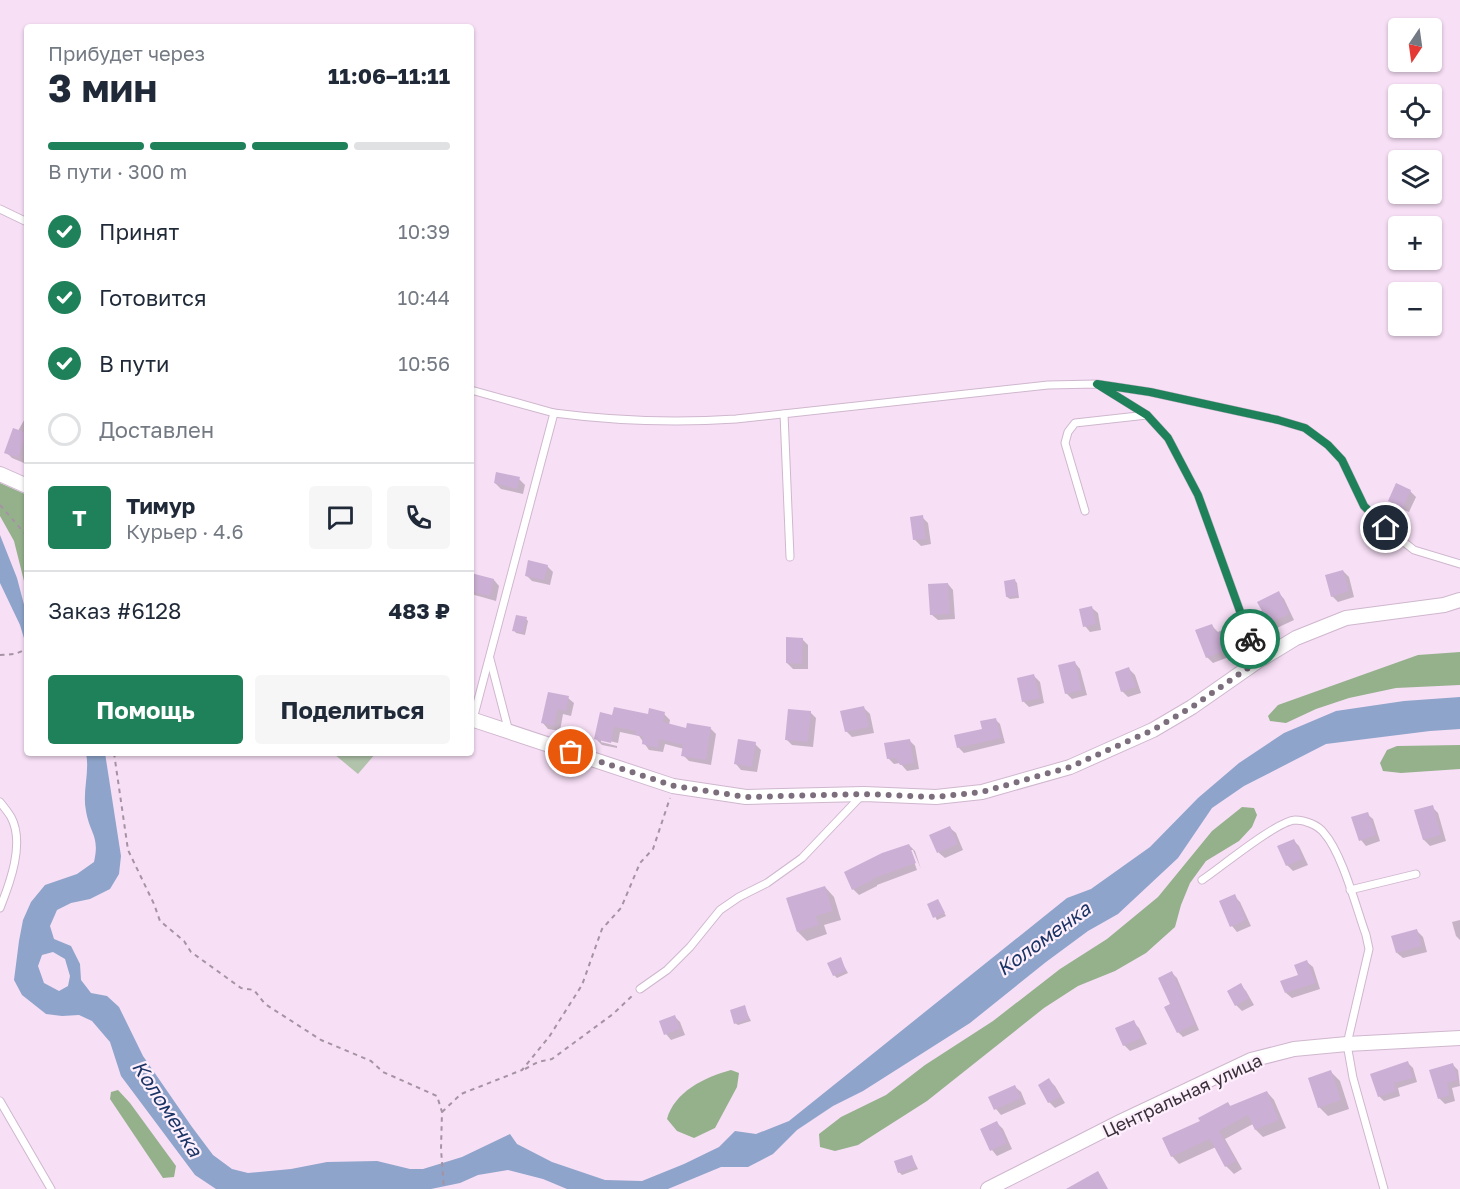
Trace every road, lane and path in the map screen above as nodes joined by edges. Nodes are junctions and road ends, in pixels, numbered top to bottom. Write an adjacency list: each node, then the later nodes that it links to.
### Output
1 (0, 209): 2 (lane)
2 (24, 221)
3 (1097, 384): 6 (lane); 7 (lane); 14 (lane)
4 (474, 391): 5 (lane)
5 (554, 413): 6 (lane); 18 (lane)
6 (784, 414): 13 (lane)
7 (1147, 415): 11 (lane); 19 (lane)
8 (0, 474): 9 (street)
9 (24, 485)
10 (0, 505): 12 (path)
11 (1084, 512)
12 (24, 533)
13 (790, 557)
14 (1460, 564)
15 (1460, 600): 19 (street)
16 (24, 650): 17 (path)
17 (0, 655)
18 (490, 656): 20 (lane); 22 (lane)
19 (1258, 661): 25 (street)
20 (474, 712)
21 (474, 720): 22 (street)
22 (509, 732): 24 (street)
23 (114, 756): 36 (path)
24 (674, 786): 25 (street); 34 (path)
25 (864, 794): 31 (lane)
26 (0, 802): 30 (lane)
27 (1416, 874): 29 (lane)
28 (1203, 880): 29 (lane)
29 (1350, 890): 33 (lane)
30 (0, 908)
31 (640, 989): 34 (path)
32 (1460, 1038): 33 (street, Центральная улица)
33 (1347, 1044): 39 (street, Центральная улица); 40 (lane)
34 (522, 1070): 36 (path)
35 (0, 1101): 37 (lane)
36 (442, 1112): 38 (path)
37 (51, 1189)
38 (444, 1189)
39 (988, 1189)
40 (1384, 1189)

